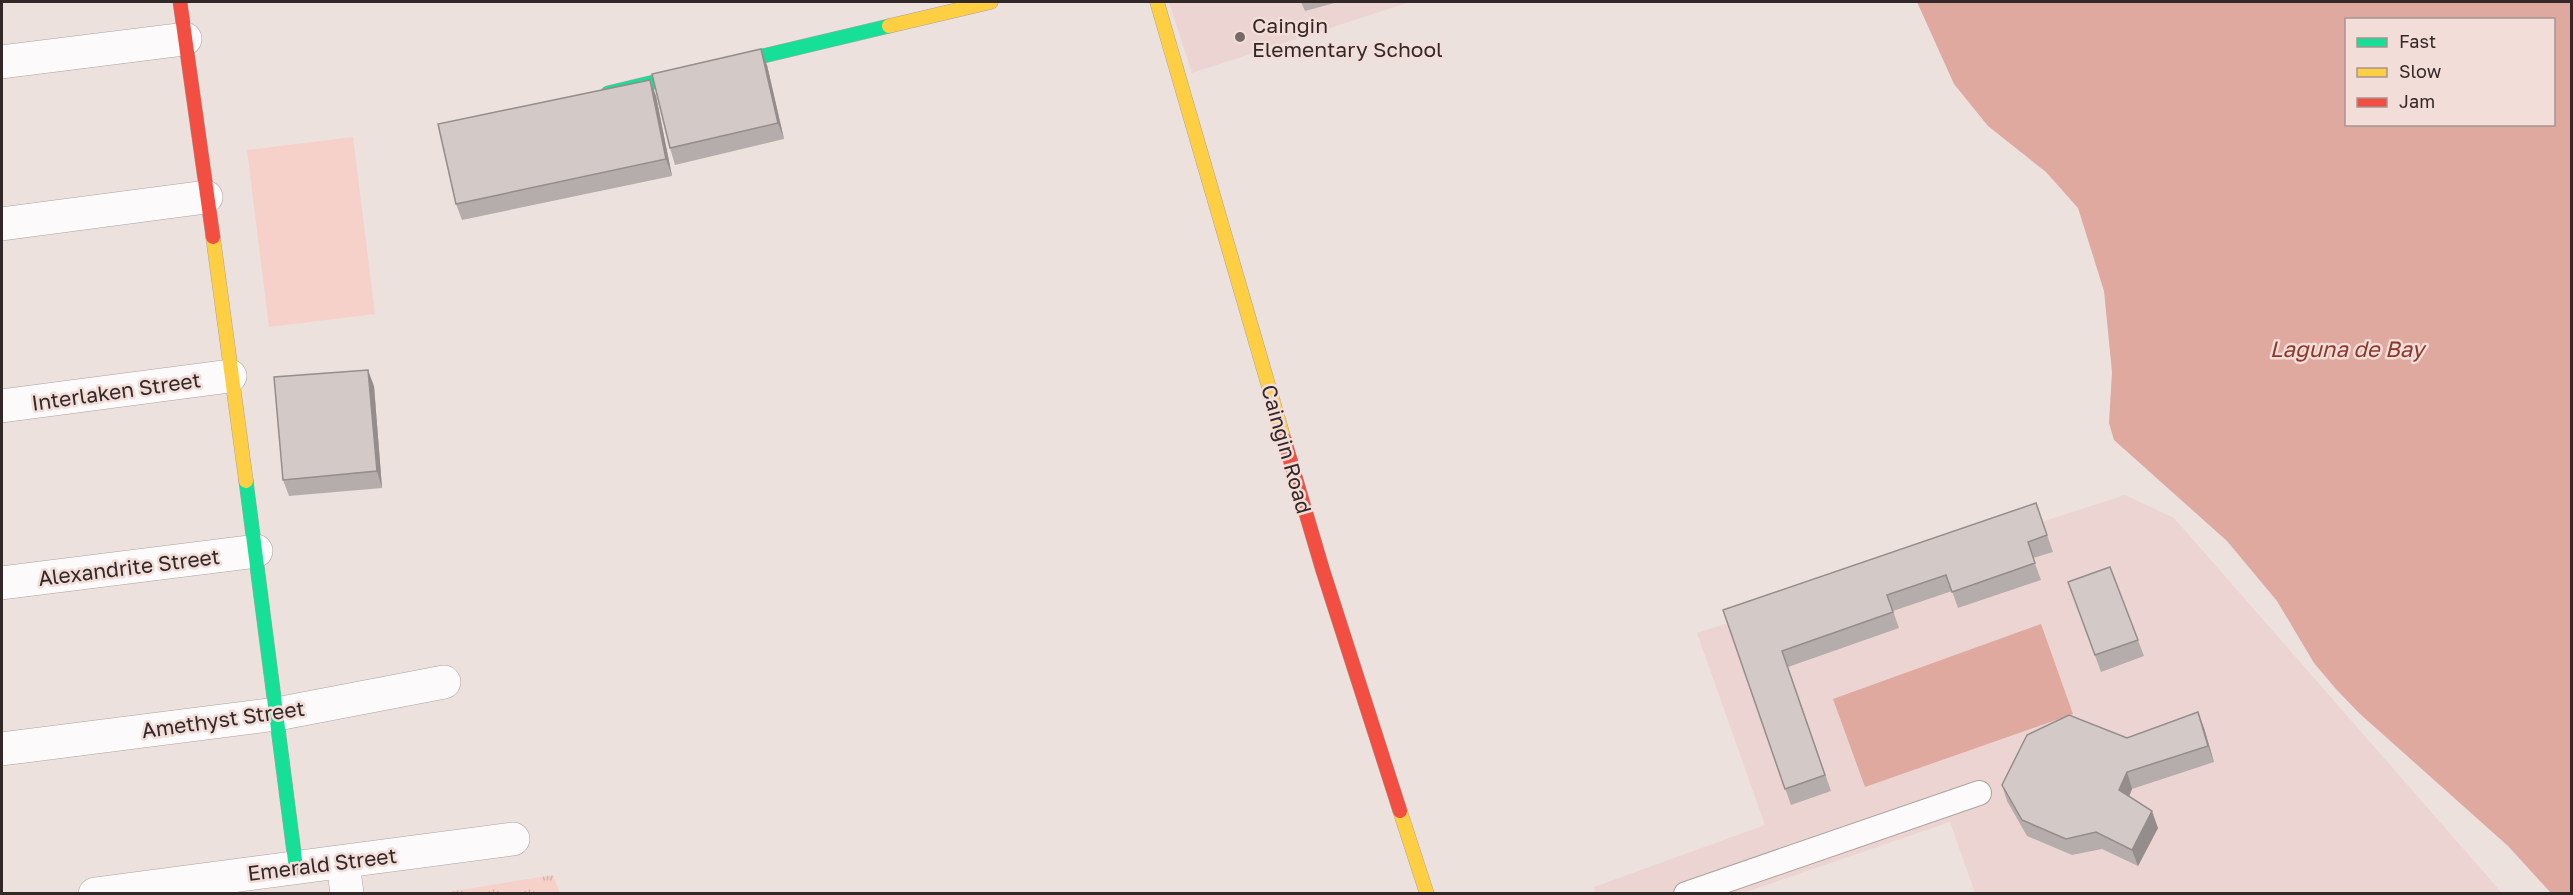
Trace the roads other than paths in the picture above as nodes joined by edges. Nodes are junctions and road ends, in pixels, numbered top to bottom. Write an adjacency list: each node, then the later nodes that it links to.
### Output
1 (180, 2): 4 (street)
2 (991, 2): 6 (street)
3 (1157, 2): 23 (street, Caingin Road)
4 (185, 39): 5 (street); 7 (street)
5 (2, 62)
6 (590, 98)
7 (206, 197): 8 (street); 9 (street)
8 (2, 224)
9 (230, 376): 10 (street, Interlaken Street); 11 (street)
10 (2, 406)
11 (256, 551): 12 (street, Alexandrite Street); 14 (street)
12 (2, 583)
13 (444, 682): 14 (street, Amethyst Street)
14 (277, 714): 15 (street, Amethyst Street); 19 (street)
15 (2, 749)
16 (1979, 794): 24 (lane)
17 (513, 839): 18 (street, Emerald Street)
18 (343, 862): 19 (street, Emerald Street); 22 (street)
19 (296, 868): 20 (street, Emerald Street)
20 (173, 888): 21 (street, Emerald Street)
21 (95, 894)
22 (347, 894)
23 (1427, 894)
24 (1686, 894)

